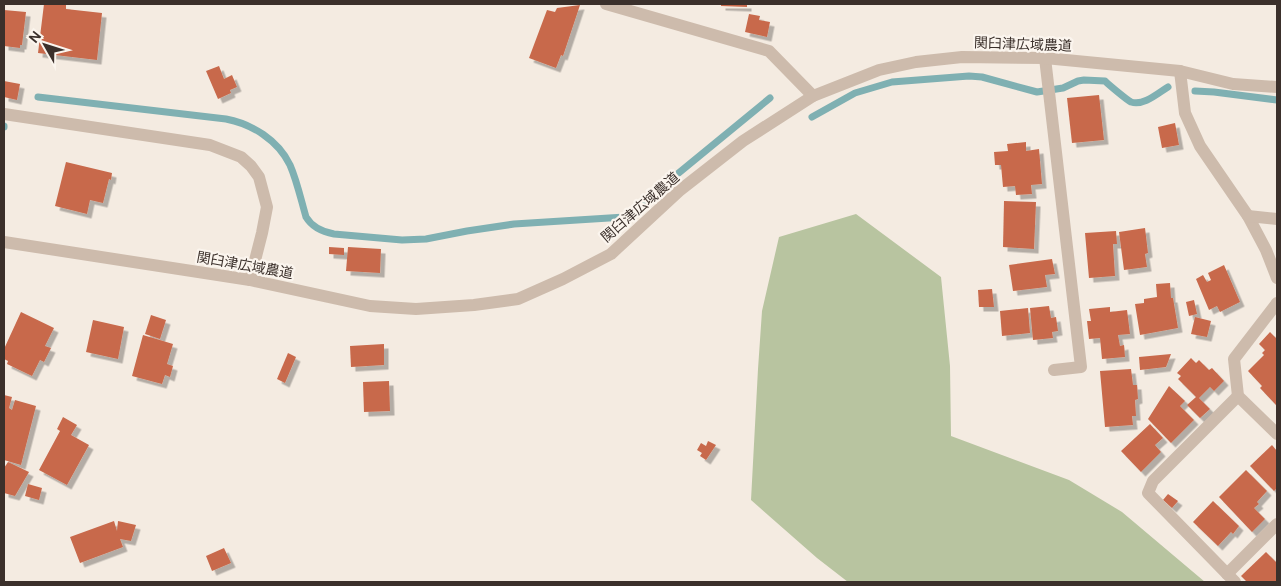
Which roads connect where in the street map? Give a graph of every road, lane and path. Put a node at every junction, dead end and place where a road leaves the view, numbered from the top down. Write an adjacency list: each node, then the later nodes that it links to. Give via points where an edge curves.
1 (606, 4): 5 (street, via 768,51)
2 (1045, 58): 3 (street, 関臼津広域農道); 5 (street, 関臼津広域農道, via 962,57 916,62 879,70); 13 (street, via 1081,367)
3 (1180, 71): 4 (street, 関臼津広域農道, via 1233,84); 7 (street, via 1185,113 1200,146)
4 (1277, 87)
5 (813, 96): 11 (street, 関臼津広域農道, via 743,142 679,191 611,254 518,299 416,310 370,306)
6 (4, 114): 11 (street, via 210,146 242,157 259,177 267,207)
7 (1248, 216): 8 (street); 10 (street)
8 (1277, 218)
9 (4, 242): 11 (street, 関臼津広域農道)
10 (1277, 278)
11 (250, 280)
12 (1277, 303): 14 (street, via 1234,359)
13 (1054, 370)
14 (1238, 396): 15 (street); 17 (street, via 1153,481 1148,493)
15 (1277, 434)
16 (1277, 524): 17 (street)
17 (1231, 578)

